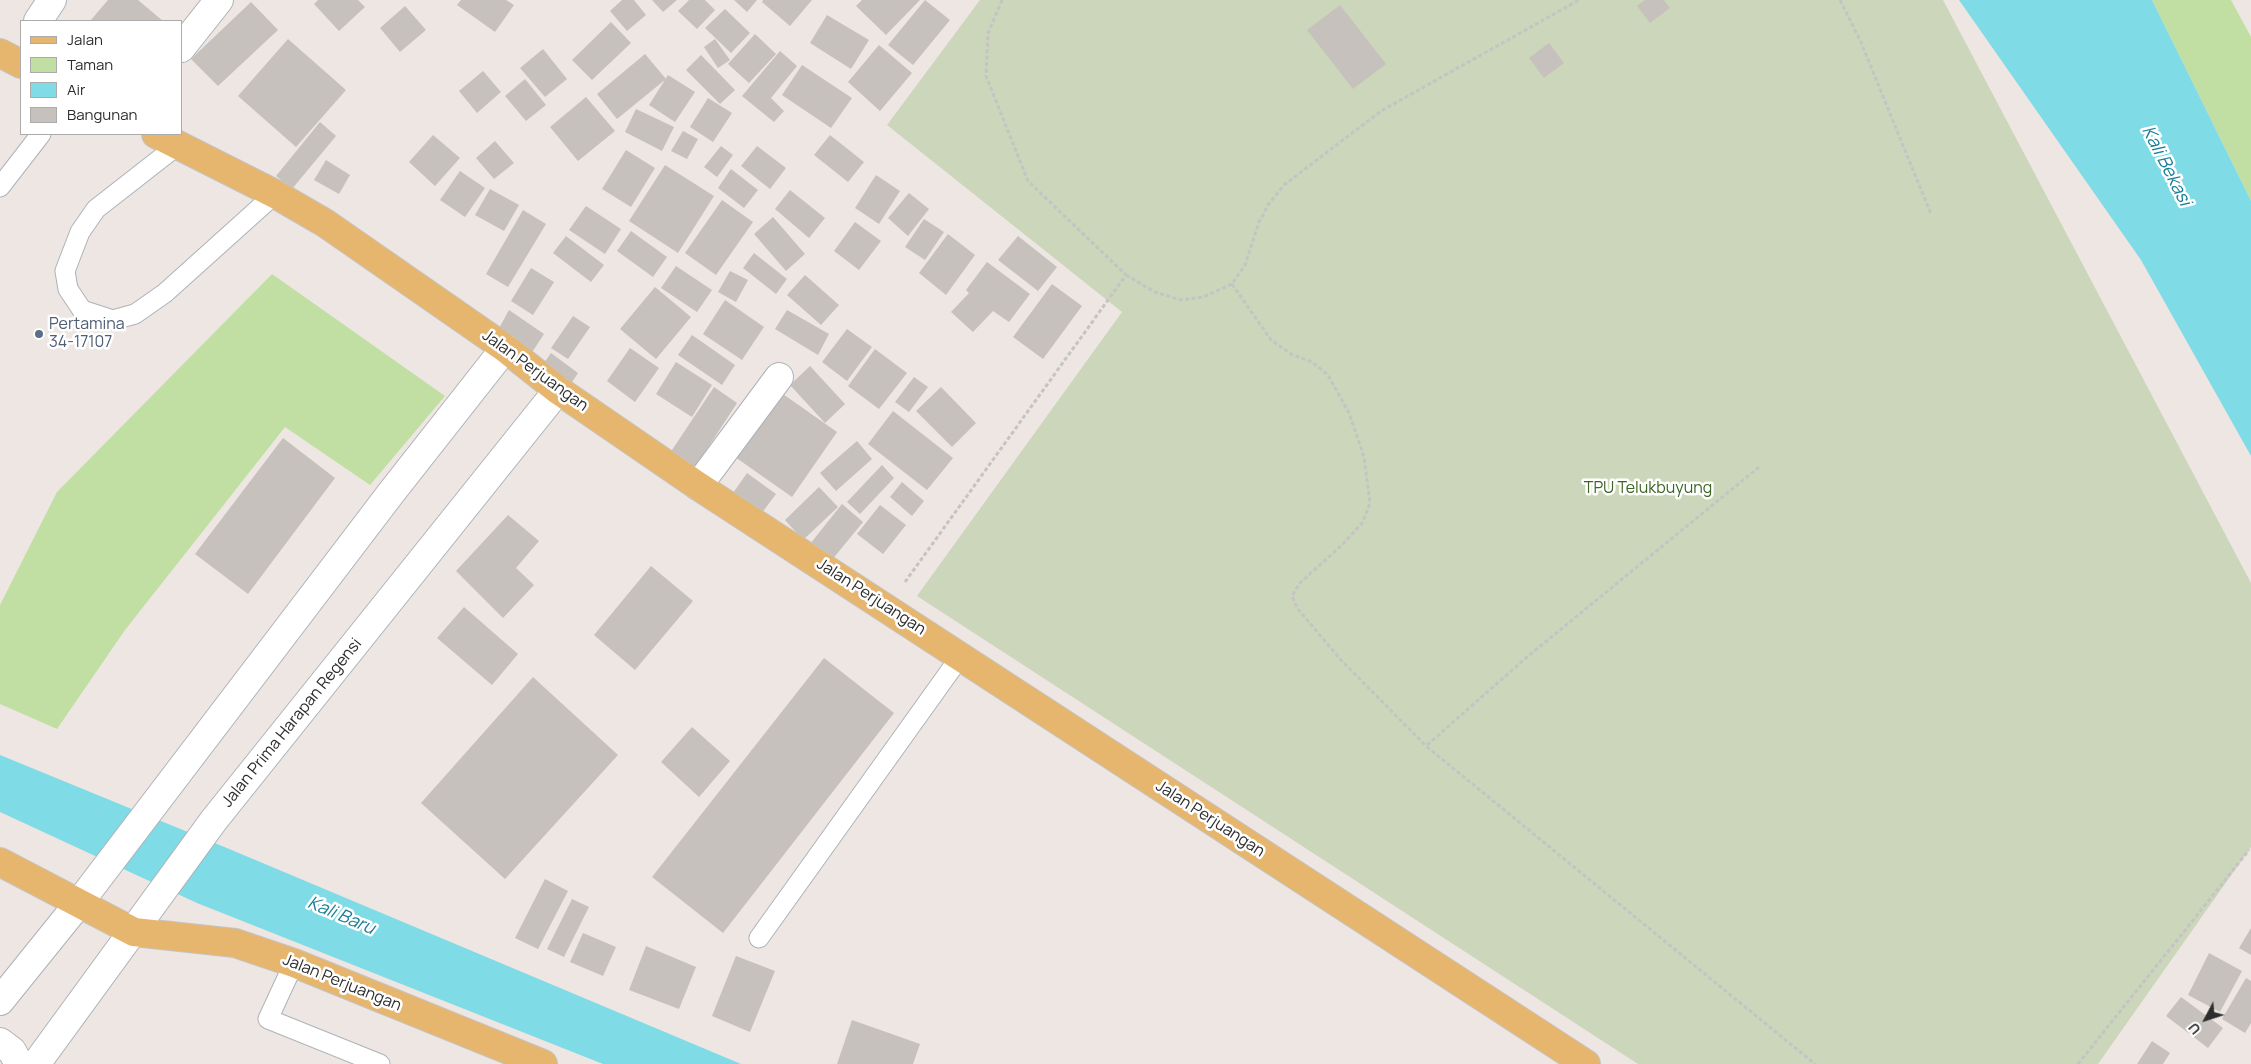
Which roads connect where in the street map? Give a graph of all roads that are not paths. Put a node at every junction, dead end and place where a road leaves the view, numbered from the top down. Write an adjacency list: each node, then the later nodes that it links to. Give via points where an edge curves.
1 (52, 0): 3 (street)
2 (219, 0): 4 (street)
3 (39, 20)
4 (182, 47)
5 (40, 135): 7 (lane)
6 (167, 140): 8 (main road, Jalan Perjuangan); 8 (lane, via 96,209 80,232 65,271 68,289 82,310 113,320 135,314 165,293)
7 (0, 187)
8 (275, 194): 9 (main road, Jalan Perjuangan, via 325,223)
9 (505, 348): 11 (main road, Jalan Perjuangan); 15 (street)
10 (779, 377): 12 (street)
11 (558, 390): 12 (main road, Jalan Perjuangan); 16 (street, Jalan Prima Harapan Regensi, via 214,820)
12 (698, 486): 13 (main road, Jalan Perjuangan, via 887,606)
13 (960, 657): 17 (lane); 25 (main road, Jalan Perjuangan)
14 (0, 862): 15 (main road)
15 (79, 903): 16 (main road); 19 (street)
16 (134, 932): 18 (main road, Jalan Perjuangan, via 235,944); 22 (street, Jalan Prima Harapan Regensi)
17 (759, 938)
18 (294, 963): 23 (lane, via 268,1019); 24 (main road, Jalan Perjuangan)
19 (0, 1002)
20 (0, 1042): 21 (street, via 12,1051)
21 (19, 1064)
22 (36, 1064)
23 (380, 1064)
24 (543, 1064)
25 (1586, 1064)

